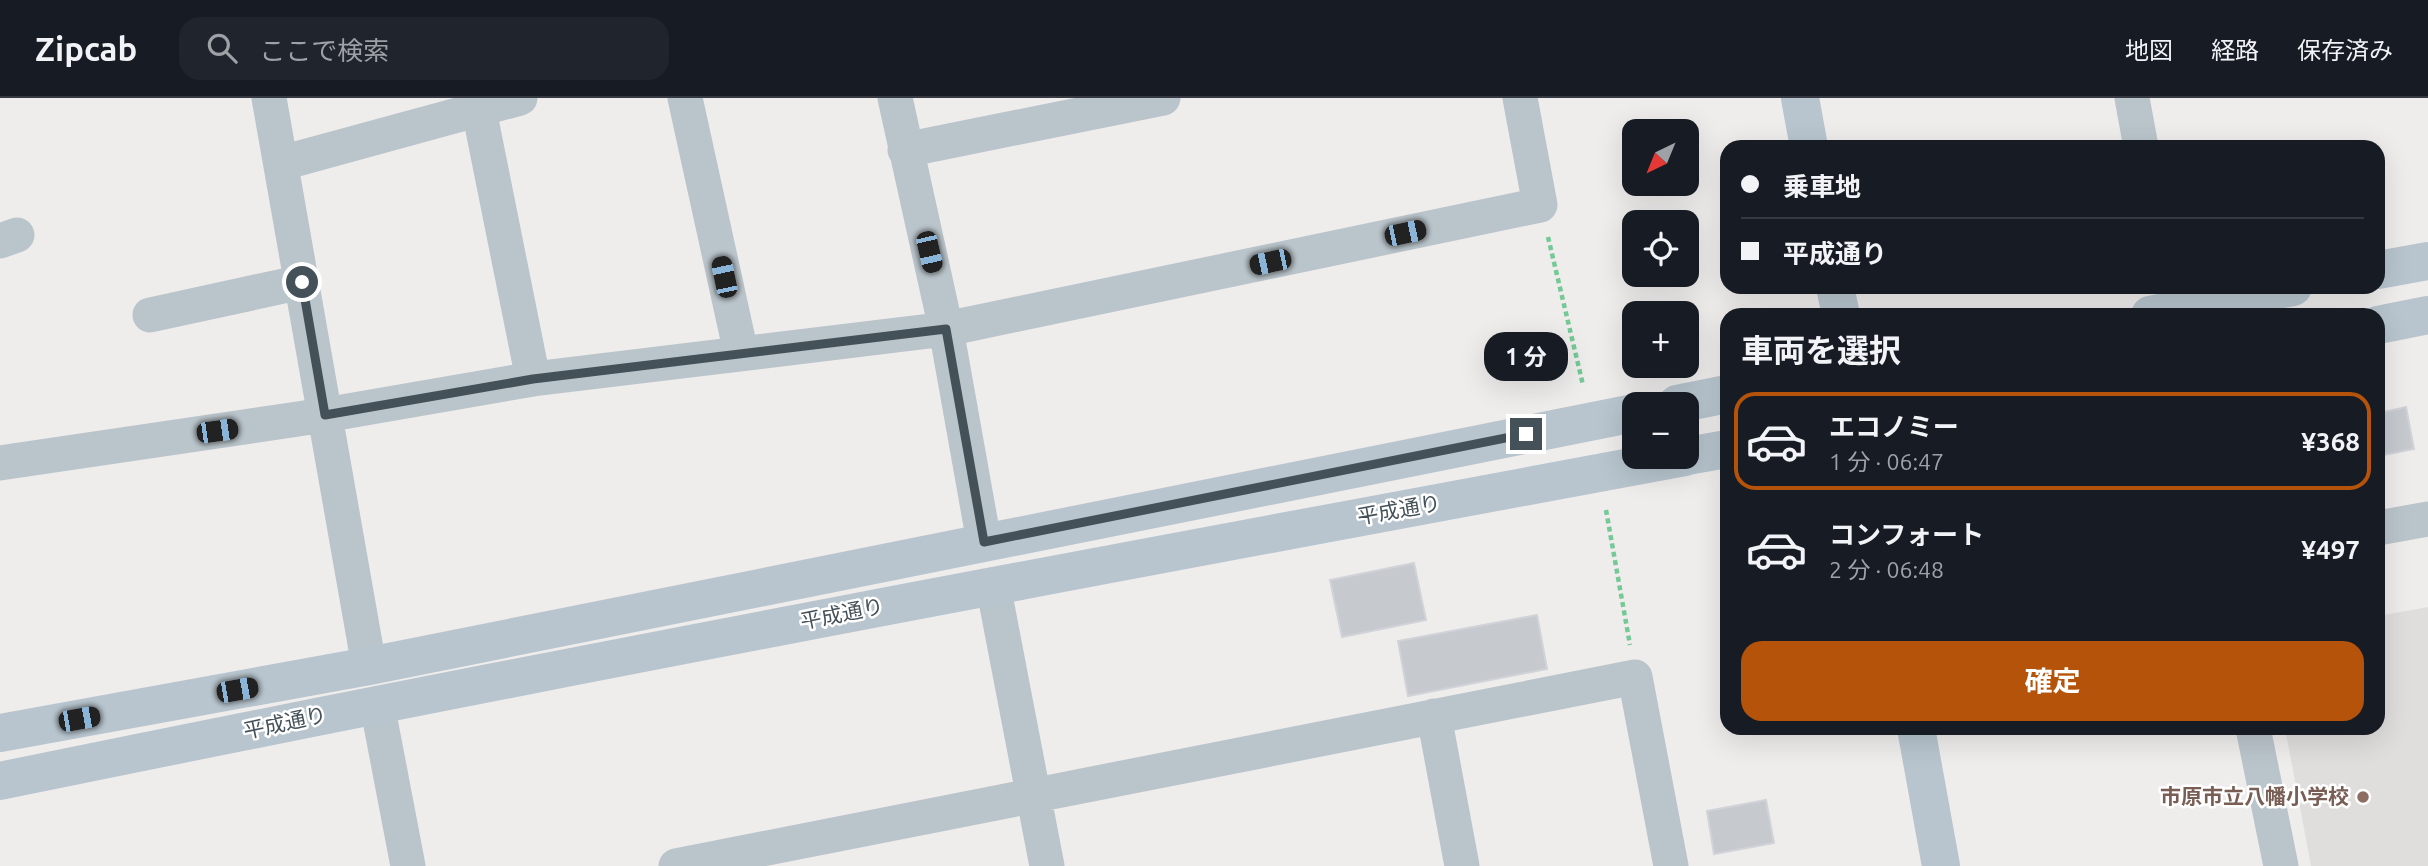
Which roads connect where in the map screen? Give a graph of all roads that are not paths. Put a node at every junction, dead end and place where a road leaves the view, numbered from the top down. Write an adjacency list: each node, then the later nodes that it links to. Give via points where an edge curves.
1 (269, 98): 13 (street)
2 (520, 98): 9 (street)
3 (685, 98): 23 (street)
4 (895, 98): 12 (street)
5 (1163, 98): 12 (street)
6 (1520, 98): 22 (street, via 1541,205)
7 (1800, 98): 10 (street)
8 (2132, 98): 11 (street)
9 (479, 110): 13 (street); 24 (street)
10 (1809, 140)
11 (2140, 140)
12 (905, 150): 22 (street)
13 (282, 163): 16 (street)
14 (2428, 261): 15 (street)
15 (2385, 269)
16 (302, 282): 19 (street); 27 (street)
17 (2239, 294): 18 (street)
18 (2163, 304)
19 (150, 315)
20 (2428, 315): 21 (street)
21 (2385, 324)
22 (946, 329): 23 (street); 35 (street)
23 (741, 353): 24 (street)
24 (533, 379): 27 (street)
25 (1720, 395): 26 (street)
26 (1699, 399)
27 (325, 415): 31 (street); 37 (street)
28 (1622, 415): 35 (street, 平成通り)
29 (1720, 450): 30 (street, 平成通り)
30 (1699, 454)
31 (0, 463)
32 (1622, 469): 36 (street, 平成通り)
33 (2428, 519): 34 (street)
34 (2385, 527)
35 (984, 542): 37 (street, 平成通り)
36 (993, 585): 38 (street, 平成通り); 44 (street)
37 (369, 666): 40 (street, 平成通り)
38 (377, 704): 43 (street, 平成通り); 46 (street)
39 (1434, 716): 44 (street); 49 (street); 50 (street, via 1635,677)
40 (0, 733)
41 (1917, 735): 51 (street)
42 (2254, 735): 52 (street)
43 (0, 782)
44 (1034, 794): 45 (street); 48 (street)
45 (735, 861): 47 (street)
46 (408, 866)
47 (676, 866)
48 (1047, 866)
49 (1462, 866)
50 (1671, 866)
51 (1941, 866)
52 (2281, 866)

